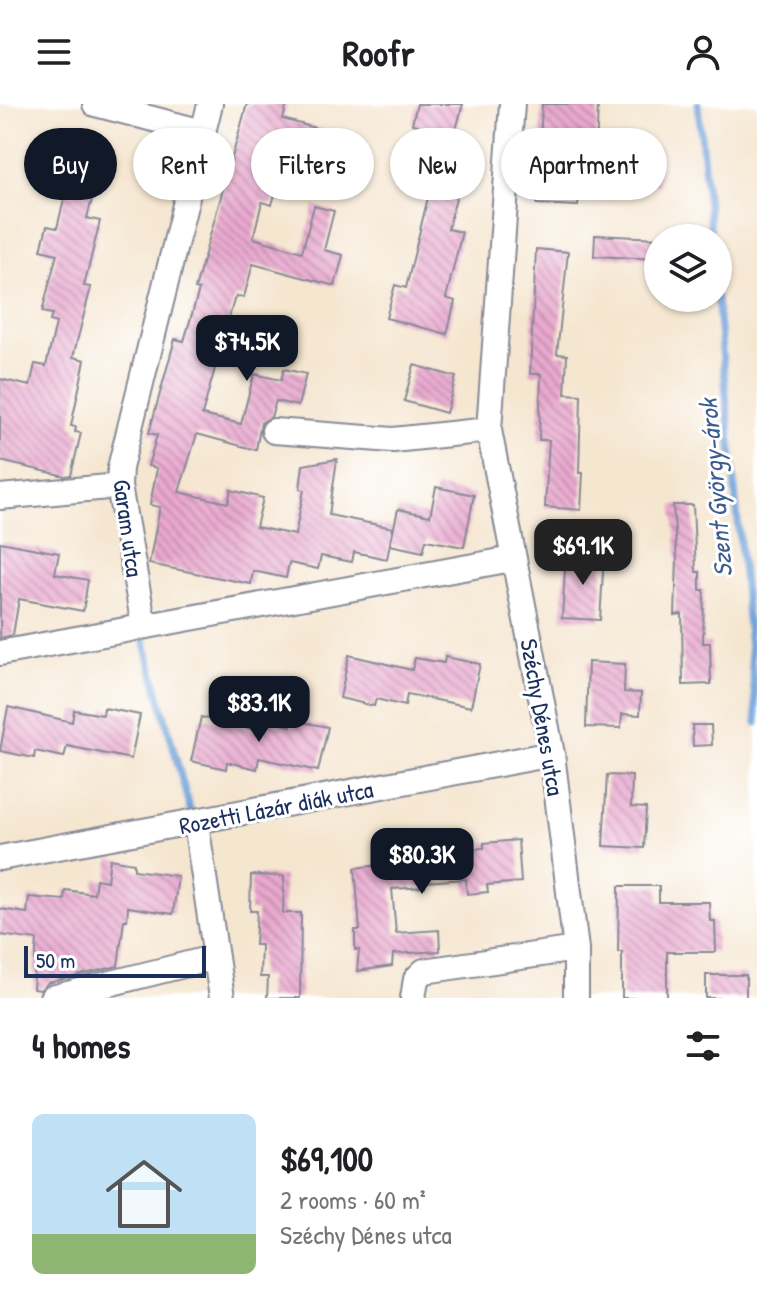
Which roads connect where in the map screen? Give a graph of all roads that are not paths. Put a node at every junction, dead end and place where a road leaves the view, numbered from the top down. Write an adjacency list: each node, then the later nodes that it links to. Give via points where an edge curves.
1 (95, 104): 4 (street)
2 (210, 104): 5 (street, Garam utca)
3 (512, 104): 7 (street, Széchy Dénes utca)
4 (188, 128)
5 (204, 128)
6 (186, 200): 9 (street, Garam utca)
7 (489, 430): 8 (street, via 393,440); 11 (street, Széchy Dénes utca)
8 (274, 431)
9 (119, 486): 10 (street); 12 (street, Garam utca)
10 (0, 497)
11 (512, 559): 12 (street); 14 (street, Széchy Dénes utca)
12 (144, 626): 13 (street)
13 (0, 653)
14 (552, 754): 15 (street, Rozetti Lázár diák utca); 17 (street, Széchy Dénes utca)
15 (196, 823): 16 (street, Rozetti Lázár diák utca); 18 (street)
16 (0, 858)
17 (576, 949): 21 (street, via 424,971 416,979); 22 (street, Széchy Dénes utca)
18 (216, 957): 19 (street); 20 (street)
19 (52, 998)
20 (222, 998)
21 (413, 998)
22 (576, 998)

